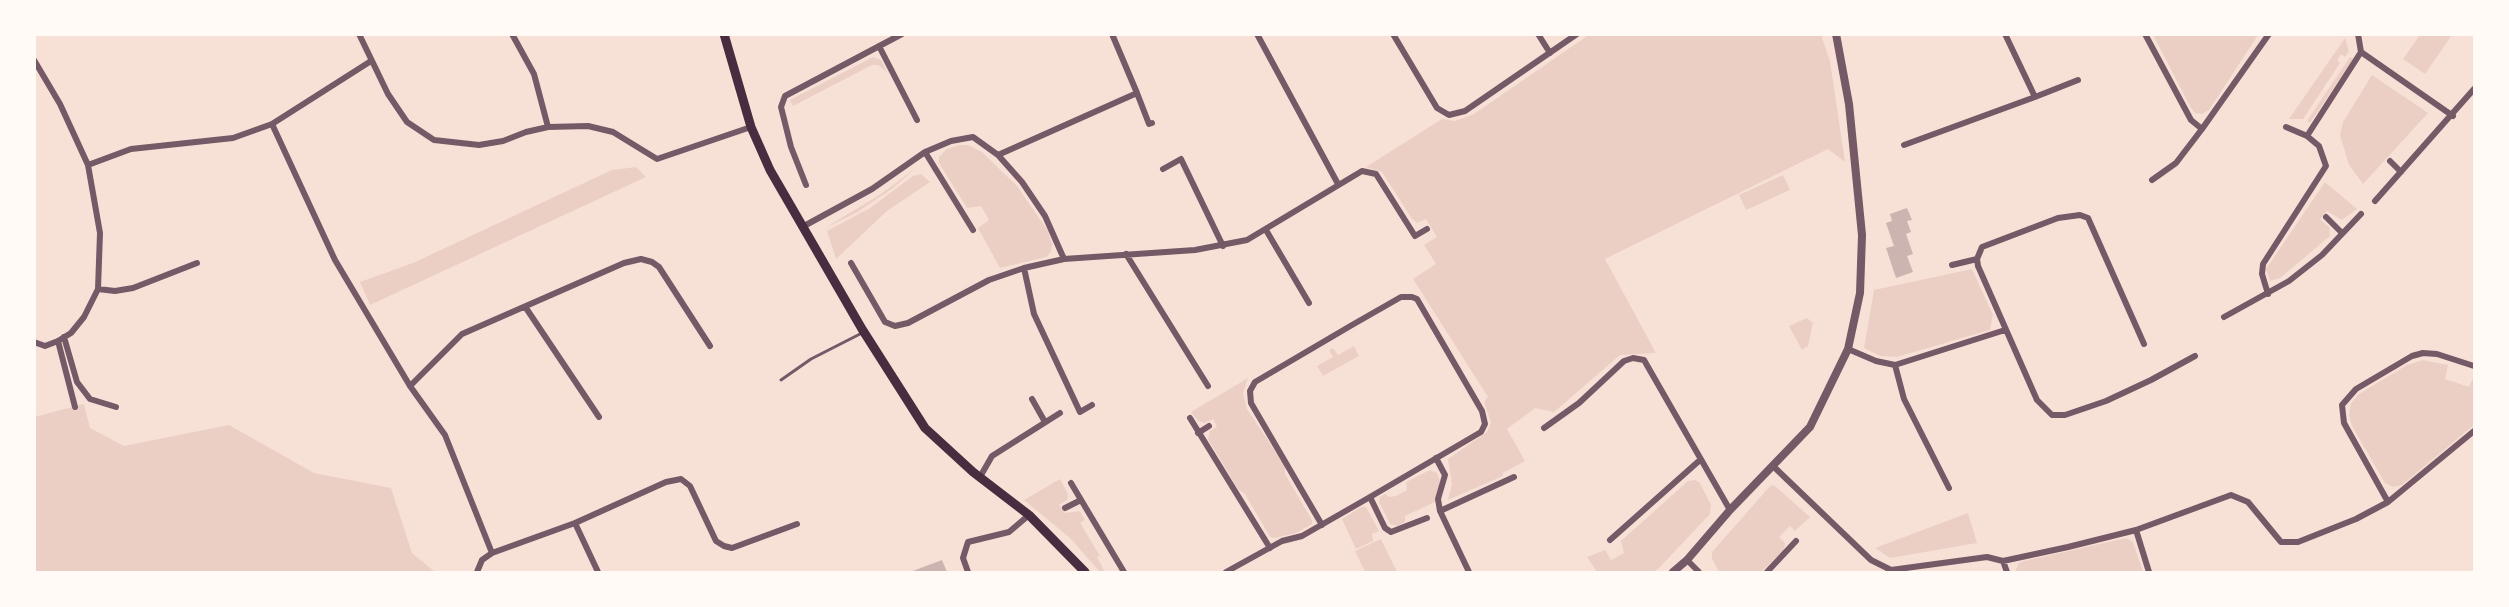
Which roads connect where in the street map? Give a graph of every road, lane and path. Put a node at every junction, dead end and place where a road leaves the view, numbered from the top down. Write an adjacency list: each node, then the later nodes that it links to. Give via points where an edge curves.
1 (359, 34): 19 (street)
2 (512, 34): 28 (street, via 534,74)
3 (724, 34): 30 (main road)
4 (902, 34): 15 (street)
5 (1112, 34): 22 (street)
6 (1257, 34): 41 (street)
7 (1393, 34): 16 (street, via 1437,108 1449,115 1465,111)
8 (1538, 34): 16 (street)
9 (1577, 34): 16 (street)
10 (2005, 34): 23 (street)
11 (2145, 34): 31 (street, via 2191,120)
12 (2269, 34): 31 (street)
13 (2358, 34): 17 (street)
14 (1838, 35): 70 (street, via 1861,226 1860,293)
15 (879, 46): 25 (street); 42 (street, via 785,96 781,107)
16 (1550, 52)
17 (2361, 52): 24 (street); 32 (street)
18 (34, 60): 37 (street)
19 (371, 61): 27 (street); 28 (street, via 407,122 434,140 479,145)
20 (2078, 80): 23 (street)
21 (2475, 89): 24 (street)
22 (1137, 93): 26 (street, via 1149,124); 35 (street)
23 (2035, 97): 33 (street)
24 (2453, 116): 39 (street)
25 (917, 120)
26 (1152, 123)
27 (272, 124): 37 (street, via 233,138 131,149); 75 (street, via 335,260)
28 (548, 127): 30 (street, via 588,126 614,132 657,159)
29 (2286, 127): 32 (street)
30 (751, 128): 46 (main road, via 770,170)
31 (2202, 129): 40 (street, via 2176,163)
32 (2307, 136): 60 (street, via 2319,146 2326,166 2263,264)
33 (1904, 145)
34 (925, 152): 35 (street, via 973,137); 46 (street, via 872,189); 48 (street)
35 (998, 155): 53 (street, via 1045,216)
36 (2390, 161): 39 (street)
37 (88, 165): 59 (street, via 100,233)
38 (1163, 169): 51 (street, via 1181,159)
39 (2401, 172): 43 (street)
40 (2152, 180)
41 (1338, 184): 47 (street, via 1362,171 1376,174 1415,236); 49 (street)
42 (806, 185)
43 (2375, 201)
44 (2361, 214): 50 (street)
45 (2326, 217): 50 (street)
46 (804, 225): 65 (main road)
47 (1427, 229)
48 (973, 230)
49 (1266, 230): 51 (street); 61 (street)
50 (2342, 233): 60 (street, via 2322,255)
51 (1223, 246): 52 (street)
52 (1126, 254): 53 (street); 76 (street)
53 (1064, 259): 58 (street)
54 (1977, 259): 57 (street); 64 (street); 68 (street, via 1987,243 2073,215 2088,218)
55 (197, 263): 59 (street, via 133,288)
56 (851, 263): 58 (street, via 885,322 895,326 908,323 988,280)
57 (1952, 265)
58 (1024, 268): 78 (street, via 1034,314 1075,402 1080,412)
59 (98, 289): 66 (street, via 84,317)
60 (2268, 294): 63 (street)
61 (1309, 303)
62 (526, 308): 69 (street, via 624,263 652,261); 75 (street, via 462,334); 82 (street)
63 (2224, 317)
64 (2005, 330): 71 (street, via 2037,400 2052,415 2066,415 2103,402); 72 (street)
65 (864, 333): 74 (lane, via 811,359); 92 (main road, via 925,428)
66 (61, 339): 67 (street, via 45,346); 79 (street); 80 (street, via 77,382 90,399)
67 (34, 342)
68 (2144, 344)
69 (710, 346)
70 (1848, 349): 72 (street); 91 (street, via 1810,427)
71 (2195, 356)
72 (1895, 365): 95 (street, via 1904,399)
73 (2475, 366): 98 (street, via 2437,354 2412,356 2356,389 2342,405 2344,423)
74 (781, 380)
75 (410, 386): 111 (street, via 445,435)
76 (1208, 386)
77 (1032, 399): 84 (street)
78 (1092, 405)
79 (75, 407)
80 (116, 407)
81 (1060, 413): 84 (street)
82 (599, 417)
83 (1190, 418): 88 (street)
84 (1045, 422): 92 (street, via 992,456)
85 (1209, 426): 88 (street)
86 (1544, 428): 90 (street, via 1579,403 1624,361 1639,358 1649,364)
87 (2475, 431): 98 (street)
88 (1198, 433): 110 (street)
89 (1436, 458): 96 (street); 101 (street, via 1445,475 1438,499); 106 (street, via 1481,432 1485,418 1416,299 1401,297 1256,382 1250,391 1251,402)
90 (1700, 460): 100 (street); 108 (street)
91 (1773, 466): 100 (street); 113 (street, via 1871,560 1891,570 1987,557)
92 (980, 477): 102 (main road)
93 (1514, 477): 101 (street)
94 (1071, 483): 97 (street)
95 (1949, 488)
96 (1370, 497): 103 (street, via 1388,531); 106 (street)
97 (1081, 500): 99 (street); 118 (street)
98 (2388, 502): 107 (street, via 2308,539 2288,544 2274,537 2248,502 2231,495)
99 (1065, 507)
100 (1730, 510): 112 (street)
101 (1440, 511): 120 (street)
102 (1029, 515): 116 (street, via 1009,532 968,542 963,558); 117 (main road)
103 (1427, 518)
104 (575, 523): 105 (street, via 681,479 690,486 716,541 724,546 732,548); 111 (street); 115 (street)
105 (796, 524)
106 (1322, 525): 110 (street)
107 (2136, 530): 113 (street); 125 (street)
108 (1610, 540)
109 (1796, 541): 123 (street)
110 (1270, 548): 119 (street)
111 (492, 553): 114 (street, via 482,560)
112 (1688, 560): 121 (street); 122 (street)
113 (2003, 561): 124 (street)
114 (477, 573)
115 (598, 573)
116 (968, 573)
117 (1085, 573)
118 (1124, 573)
119 (1226, 573)
120 (1469, 573)
121 (1672, 573)
122 (1699, 573)
123 (1767, 573)
124 (2007, 573)
125 (2149, 573)

